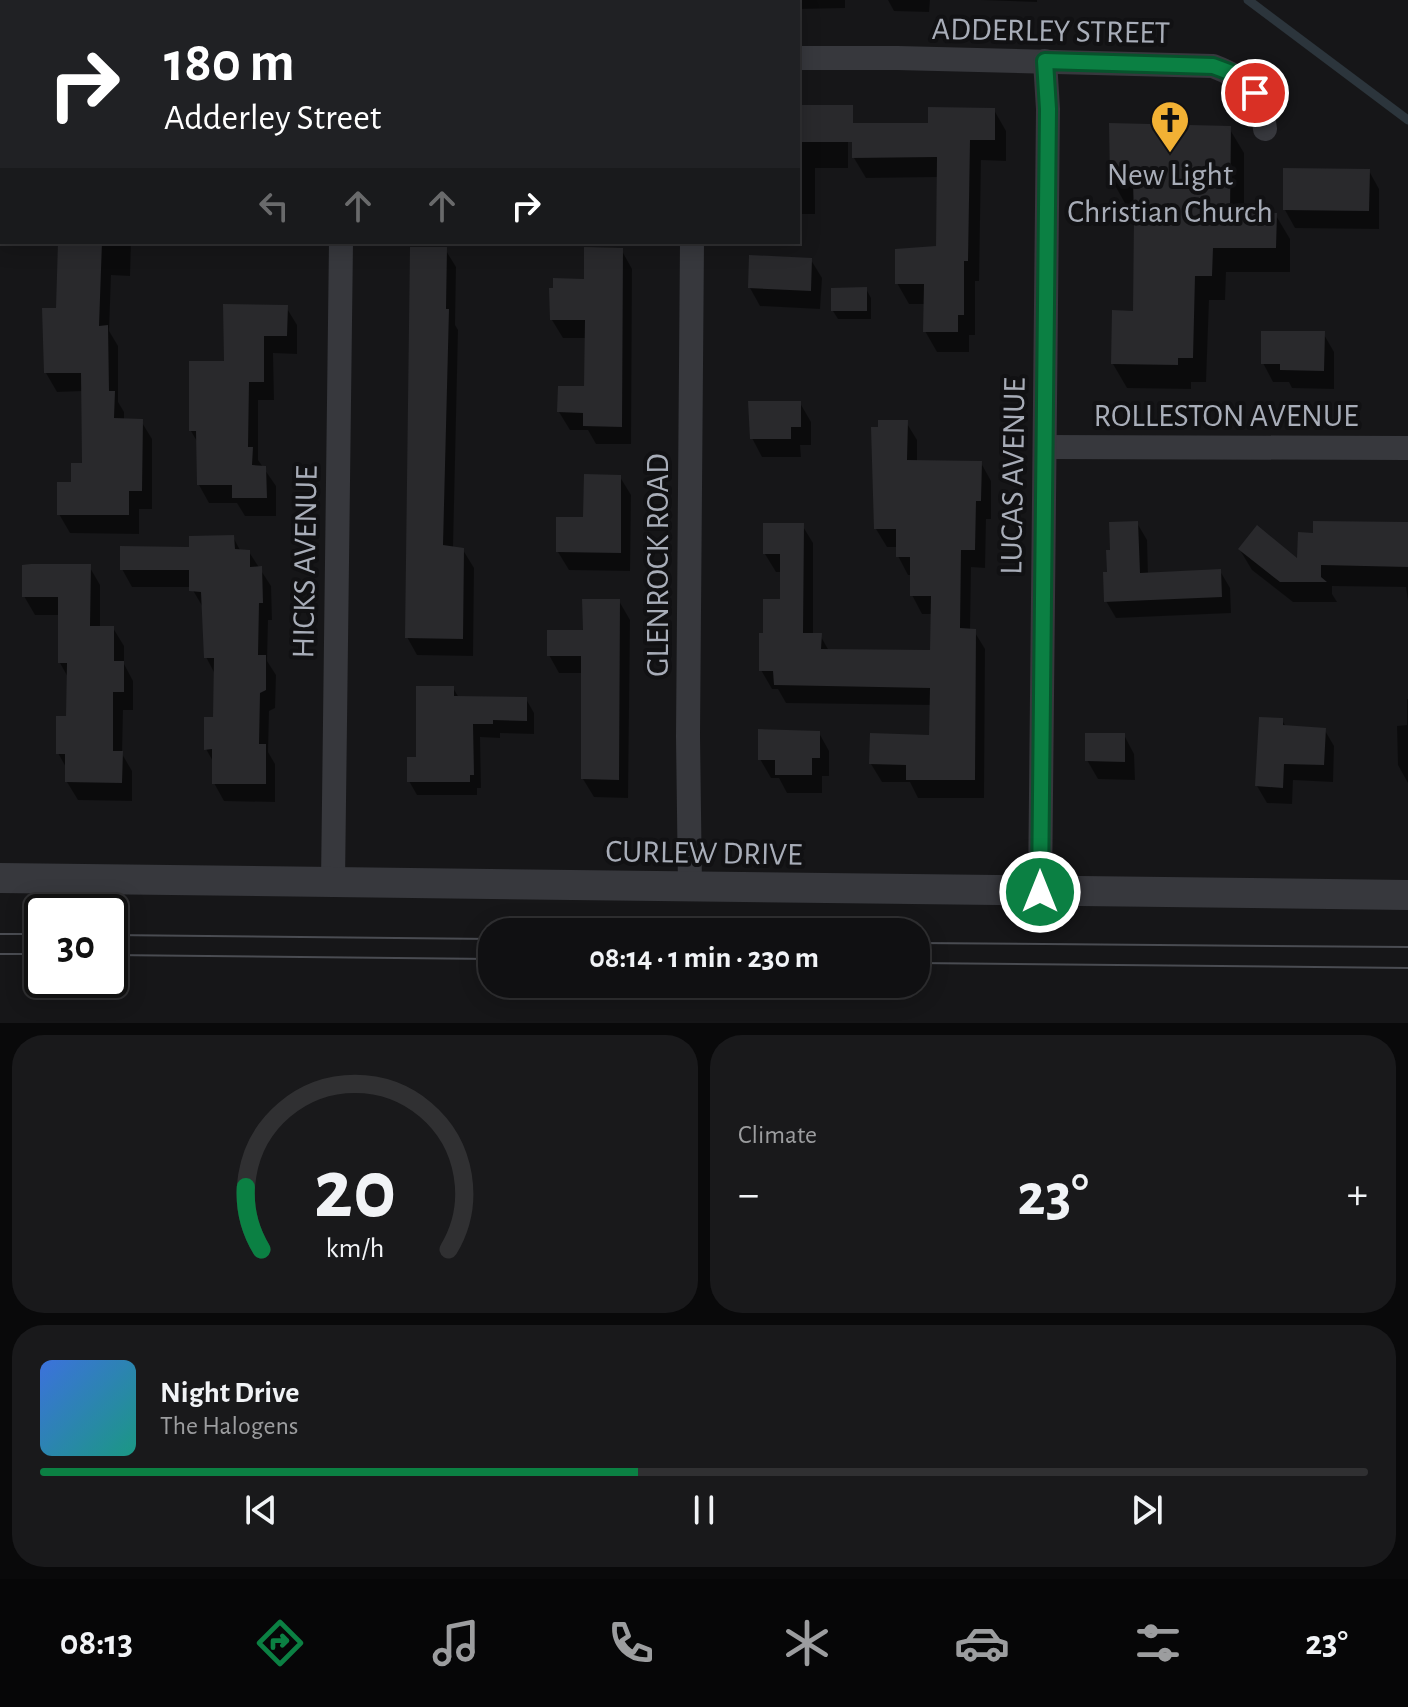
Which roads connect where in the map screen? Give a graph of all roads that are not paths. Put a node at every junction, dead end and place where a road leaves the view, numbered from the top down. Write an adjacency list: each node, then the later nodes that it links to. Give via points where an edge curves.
1 (800, 58): 2 (street, ADDERLEY STREET)
2 (1045, 61): 3 (street, ADDERLEY STREET, via 1213,66 1237,75 1255,93); 6 (street, LUCAS AVENUE)
3 (1265, 129)
4 (341, 244): 9 (street, HICKS AVENUE)
5 (692, 244): 10 (street, GLENROCK ROAD)
6 (1045, 447): 7 (street, ROLLESTON AVENUE); 11 (street, LUCAS AVENUE)
7 (1408, 448)
8 (0, 878): 9 (street, CURLEW DRIVE)
9 (333, 882): 10 (street, CURLEW DRIVE)
10 (690, 888): 11 (street, CURLEW DRIVE)
11 (1040, 892): 12 (street, CURLEW DRIVE)
12 (1408, 895)

